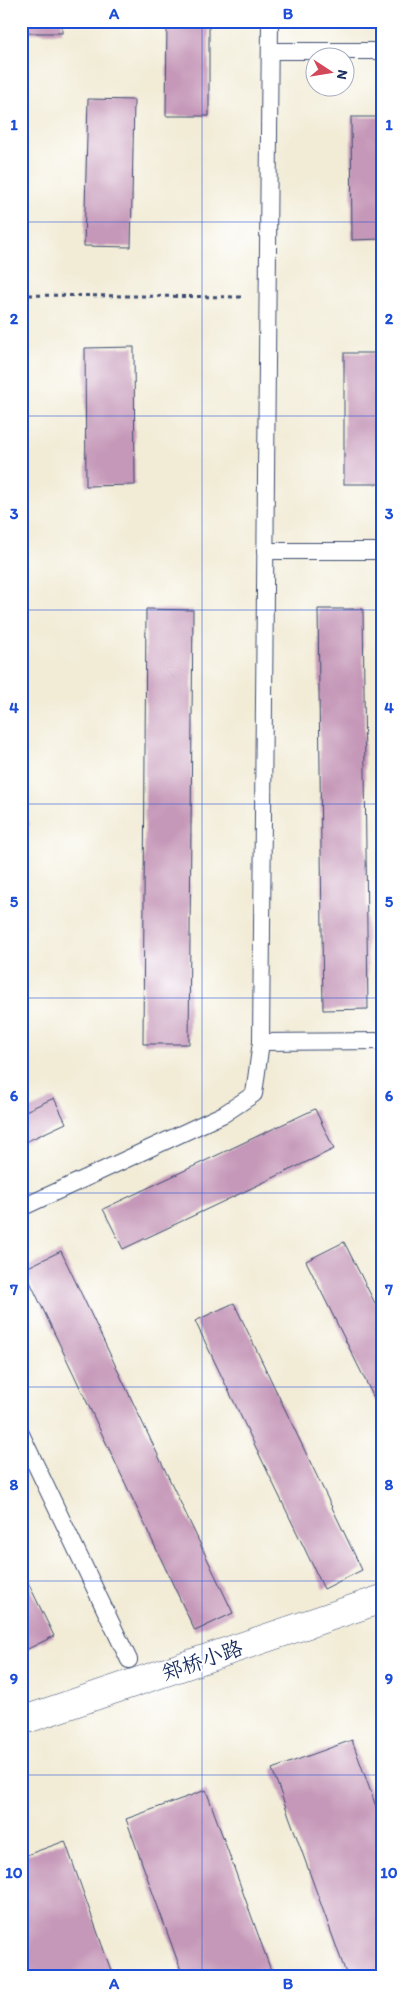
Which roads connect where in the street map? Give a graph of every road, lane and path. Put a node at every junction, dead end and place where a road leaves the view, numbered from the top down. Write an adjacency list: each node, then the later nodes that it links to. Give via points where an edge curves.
1 (270, 21): 3 (lane)
2 (382, 51): 3 (lane)
3 (270, 52): 5 (lane)
4 (21, 295): 5 (path)
5 (268, 298): 6 (lane)
6 (266, 551): 7 (lane); 9 (lane)
7 (382, 551)
8 (382, 1041): 9 (lane)
9 (261, 1042): 10 (lane, via 254,1094 224,1114)
10 (21, 1208)
11 (21, 1434): 13 (lane)
12 (382, 1599): 14 (street, 郑桥小路)
13 (129, 1660)
14 (21, 1721)

